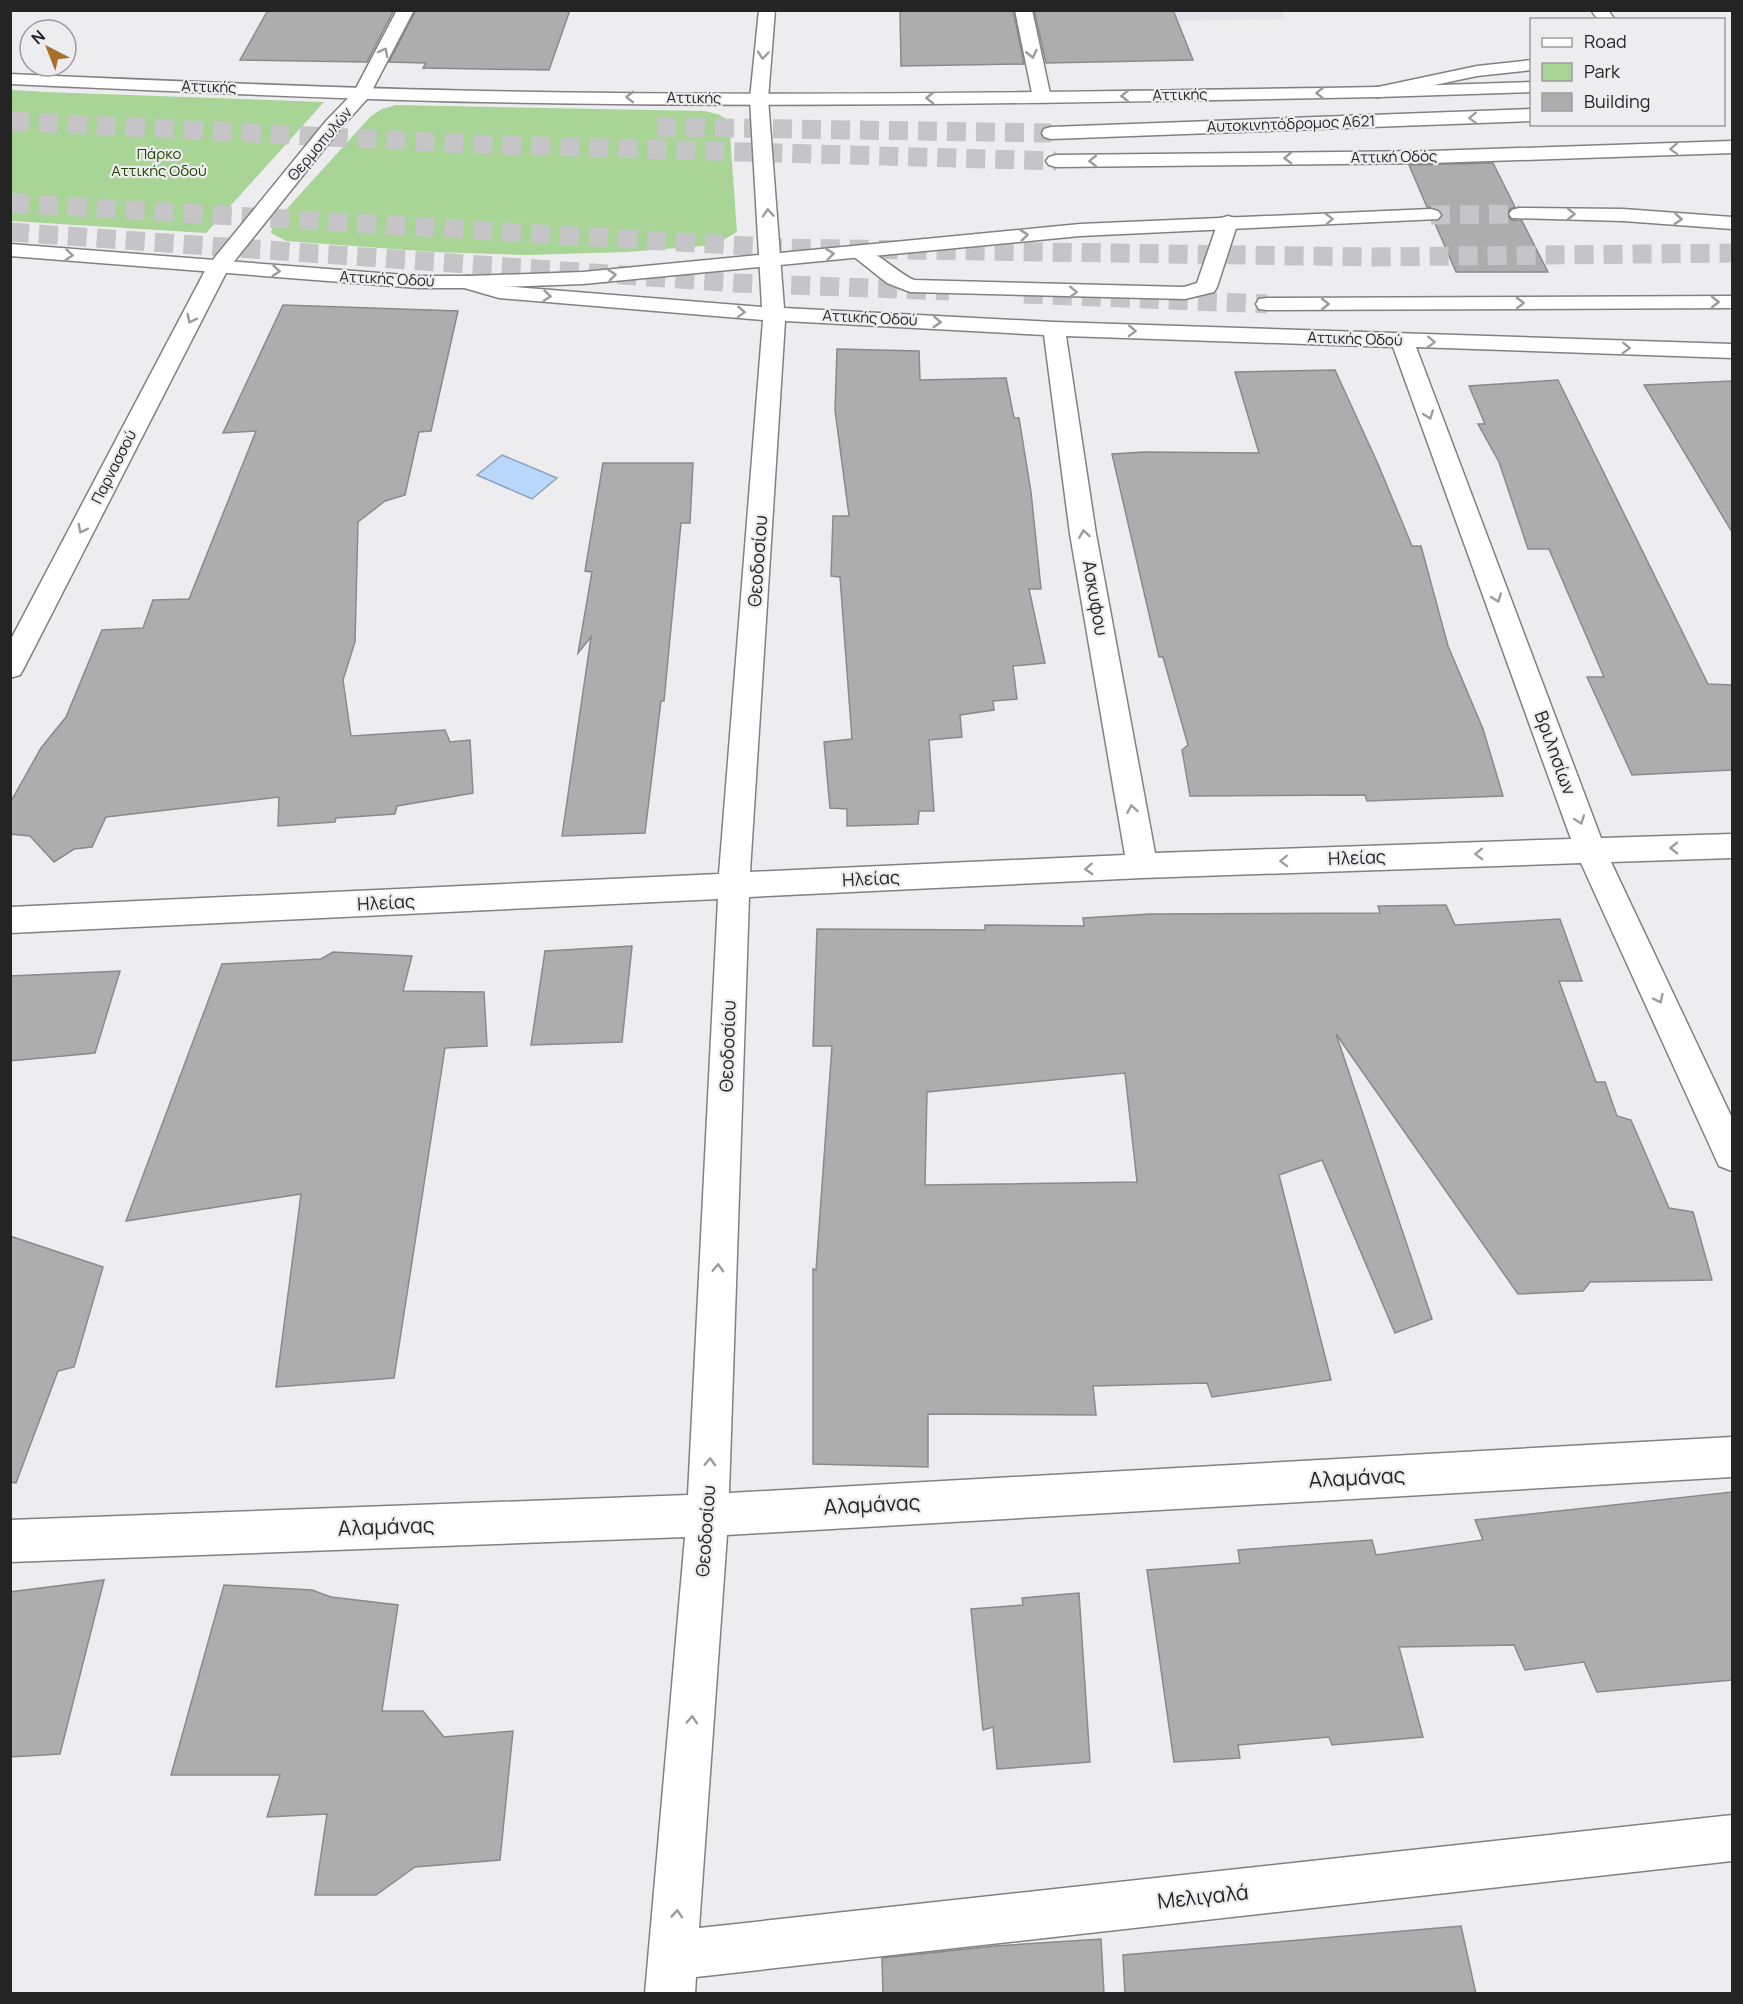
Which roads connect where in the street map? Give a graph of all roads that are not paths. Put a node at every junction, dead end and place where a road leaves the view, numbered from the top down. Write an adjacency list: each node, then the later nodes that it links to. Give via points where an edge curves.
1 (406, 10): 8 (main road, Θερμοπυλών, one-way to 1)
2 (767, 10): 10 (main road, Θεοδοσίου, one-way to 10)
3 (1023, 10): 9 (main road, one-way to 9)
4 (1530, 65): 7 (main road, via 1477,71)
5 (10, 79): 8 (main road, Αττικής)
6 (1530, 87): 7 (main road)
7 (1378, 92): 9 (main road, Αττικής, one-way to 9)
8 (362, 94): 10 (main road, Αττικής, one-way to 8); 22 (main road, Θερμοπυλών)
9 (1042, 98): 10 (main road, Αττικής, one-way to 10)
10 (759, 99): 21 (main road, Θεοδοσίου, one-way to 10)
11 (1530, 116): 12 (main road, Αυτοκινητόδρομος Α621, one-way to 12)
12 (1051, 133)
13 (1732, 147): 14 (main road, Αττική Οδός, one-way to 14)
14 (1056, 161)
15 (1519, 213): 18 (main road, one-way to 18)
16 (1431, 215): 17 (main road, one-way to 16)
17 (1228, 222): 20 (main road, one-way to 17, via 1080,230); 20 (main road, one-way to 17, via 910,286 1185,293 1206,287)
18 (1732, 223)
19 (10, 250): 22 (main road, Αττικής Οδού, one-way to 22)
20 (858, 252): 21 (main road, one-way to 20)
21 (772, 260): 23 (main road, one-way to 21, via 583,278); 26 (main road, Θεοδοσίου)
22 (218, 267): 23 (main road, Αττικής Οδού, one-way to 23, via 418,282); 30 (main road, Παρνασσού, one-way to 30)
23 (470, 282): 26 (main road, Αττικής Οδού, one-way to 26, via 499,292)
24 (1732, 302): 25 (main road, one-way to 24)
25 (1267, 304)
26 (774, 313): 27 (main road, Αττικής Οδού, one-way to 27); 34 (main road, Θεοδοσίου)
27 (1054, 328): 28 (main road, Αττικής Οδού, one-way to 28); 33 (main road, Ασκυφου, one-way to 27, via 1083,534)
28 (1402, 341): 29 (main road, Αττικής Οδού, one-way to 29); 32 (main road, Βριλησίων, one-way to 32)
29 (1732, 351)
30 (10, 668)
31 (1732, 846): 32 (main road, Ηλείας, one-way to 32)
32 (1590, 850): 33 (main road, Ηλείας, one-way to 33); 36 (main road, Βριλησίων, one-way to 36)
33 (1142, 866): 34 (main road, Ηλείας, one-way to 34)
34 (734, 886): 35 (main road, Ηλείας); 38 (main road, Θεοδοσίου, one-way to 34)
35 (10, 920)
36 (1732, 1155)
37 (1732, 1457): 38 (main road, Αλαμάνας)
38 (708, 1515): 39 (main road, Αλαμάνας); 41 (main road, Θεοδοσίου, one-way to 38)
39 (10, 1540)
40 (1732, 1838): 41 (main road, Μελιγαλά)
41 (672, 1974)

